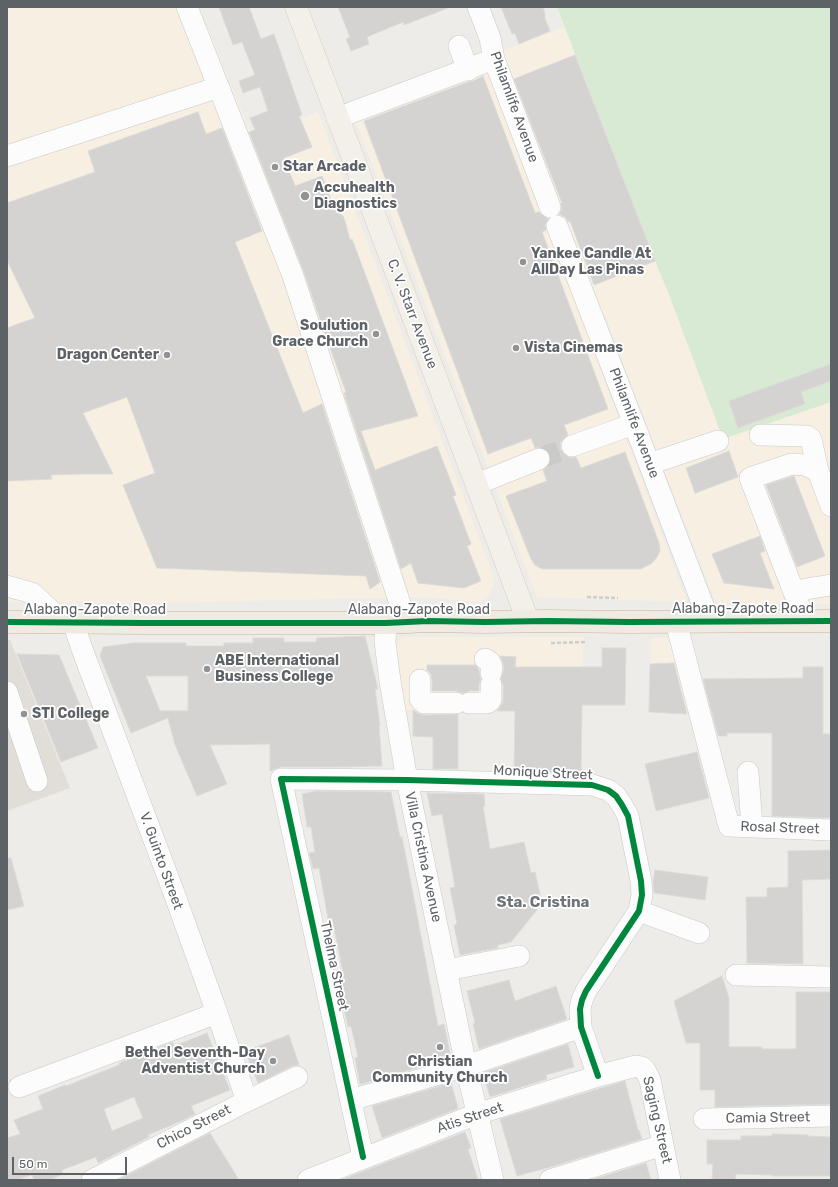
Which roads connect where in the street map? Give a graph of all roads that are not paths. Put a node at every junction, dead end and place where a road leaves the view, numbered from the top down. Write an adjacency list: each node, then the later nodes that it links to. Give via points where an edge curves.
1 (187, 7): 7 (street)
2 (296, 7): 8 (main road, C. V. Starr Avenue)
3 (478, 7): 5 (street, Philamlife Avenue, via 490,38)
4 (459, 46): 6 (street)
5 (494, 59): 6 (street); 10 (street, Philamlife Avenue, via 511,87 554,216)
6 (468, 70): 8 (street)
7 (219, 87): 9 (street); 28 (street, via 293,276)
8 (337, 118): 17 (main road, C. V. Starr Avenue)
9 (7, 156)
10 (634, 424): 13 (street); 16 (street, Philamlife Avenue)
11 (760, 435): 15 (street, via 807,436)
12 (718, 441): 16 (street)
13 (572, 446)
14 (539, 459): 17 (street)
15 (821, 459): 18 (street); 21 (street, via 805,464 792,464 750,478)
16 (649, 464): 23 (street, Philamlife Avenue)
17 (477, 484): 22 (main road, C. V. Starr Avenue)
18 (831, 506)
19 (831, 585): 21 (street)
20 (7, 586): 27 (street, via 32,593)
21 (794, 593): 24 (street)
22 (528, 621): 28 (highway, Alabang-Zapote Road); 29 (highway, Alabang-Zapote Road)
23 (709, 621): 24 (highway, Alabang-Zapote Road); 29 (highway, Alabang-Zapote Road)
24 (805, 621): 25 (highway, Alabang-Zapote Road)
25 (831, 621)
26 (7, 622): 27 (highway, Alabang-Zapote Road)
27 (68, 622): 28 (highway, Alabang-Zapote Road); 45 (street, V. Guinto Street, via 82,649)
28 (396, 622): 35 (street, Villa Cristina Avenue, via 385,642)
29 (676, 622): 37 (street, Rosal Street, via 729,826)
30 (489, 672): 31 (street, via 491,699 487,703 424,703 420,699)
31 (420, 680)
32 (7, 692): 36 (street)
33 (748, 772): 37 (street)
34 (281, 779): 35 (street, Monique Street); 52 (street, Thelma Street)
35 (407, 780): 39 (street, Monique Street, via 592,785 608,790 616,796 628,816 641,881); 42 (street, Villa Cristina Avenue)
36 (37, 782)
37 (752, 827): 38 (street, Rosal Street)
38 (831, 830)
39 (639, 911): 40 (street); 46 (street, Monique Street, via 586,991 580,1009)
40 (699, 933)
41 (519, 956): 42 (street)
42 (447, 970): 47 (street, Villa Cristina Avenue)
43 (736, 975): 44 (street)
44 (831, 977)
45 (217, 1013): 51 (street); 53 (street, V. Guinto Street)
46 (581, 1026): 47 (street); 49 (street, Monique Street)
47 (466, 1066): 52 (street); 54 (street, Villa Cristina Avenue)
48 (636, 1066): 49 (street, Atis Street); 57 (street, Saging Street, via 642,1067 648,1074)
49 (598, 1076): 54 (street, Atis Street)
50 (297, 1077): 53 (street, Chico Street)
51 (19, 1087)
52 (351, 1100): 58 (street, Thelma Street)
53 (246, 1101): 59 (street, Chico Street)
54 (477, 1114): 58 (street, Atis Street); 61 (street, Villa Cristina Avenue)
55 (831, 1116): 56 (street, Camia Street)
56 (704, 1119)
57 (663, 1144): 62 (street); 63 (street, Saging Street)
58 (363, 1157): 60 (street, Atis Street)
59 (92, 1180)
60 (308, 1180)
61 (492, 1180)
62 (550, 1180)
63 (670, 1180)

